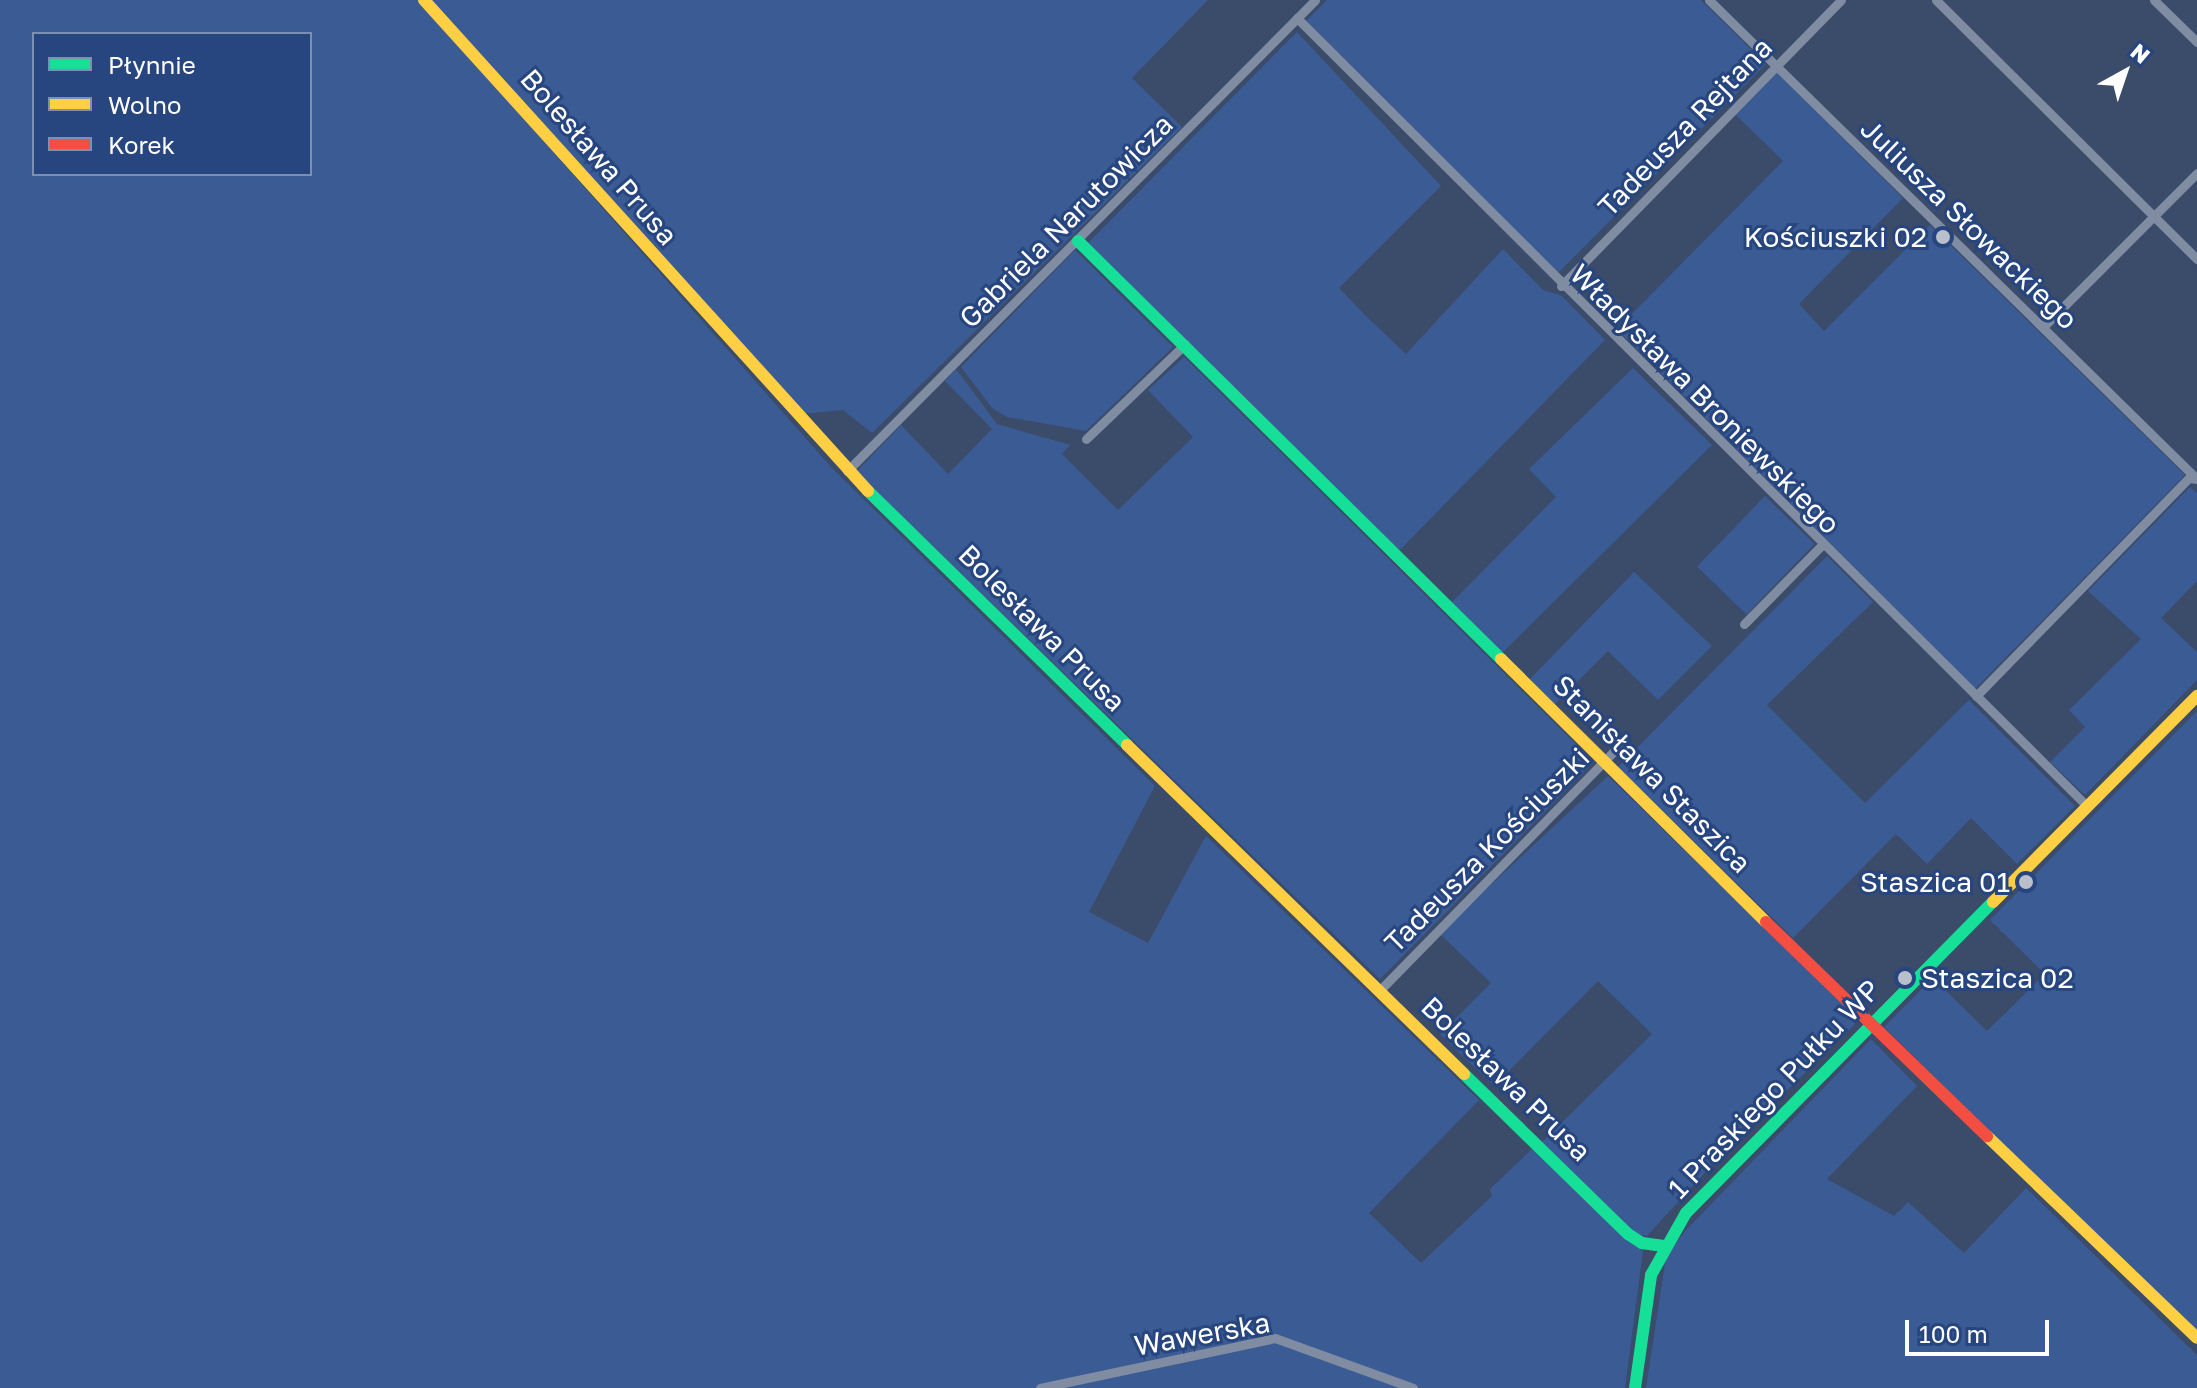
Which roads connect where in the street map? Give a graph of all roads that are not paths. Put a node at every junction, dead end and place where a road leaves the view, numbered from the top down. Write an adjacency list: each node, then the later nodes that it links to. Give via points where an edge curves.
1 (424, 0): 18 (street, Bolesława Prusa)
2 (1315, 0): 7 (street, Gabriela Narutowicza)
3 (1709, 0): 9 (street, Juliusza Słowackiego)
4 (1841, 0): 9 (street, Tadeusza Rejtana)
5 (1936, 0): 11 (street)
6 (2154, 0): 8 (street)
7 (1297, 18): 12 (street, Gabriela Narutowicza); 14 (street, Władysława Broniewskiego)
8 (2197, 42)
9 (1776, 65): 14 (street, Tadeusza Rejtana); 15 (street, Juliusza Słowackiego)
10 (2197, 173): 11 (street)
11 (2154, 216): 13 (street); 15 (street)
12 (1078, 241): 16 (street, Stanisława Staszica); 18 (street, Gabriela Narutowicza)
13 (2197, 259)
14 (1561, 286): 20 (street, Władysława Broniewskiego)
15 (2043, 327): 19 (street, Juliusza Słowackiego)
16 (1185, 344): 17 (street); 25 (street, Stanisława Staszica)
17 (1086, 439)
18 (847, 471): 27 (street, Bolesława Prusa)
19 (2197, 479): 22 (street, via 2189,478)
20 (1821, 546): 21 (street); 22 (street, Władysława Broniewskiego)
21 (1744, 624)
22 (1976, 696): 26 (street, Władysława Broniewskiego)
23 (2197, 696): 26 (street, 1 Praskiego Pułku WP)
24 (1624, 741): 25 (street, Tadeusza Kościuszki)
25 (1606, 762): 27 (street, Tadeusza Kościuszki); 28 (street, Stanisława Staszica)
26 (2088, 807): 28 (street, 1 Praskiego Pułku WP)
27 (1381, 989): 29 (street, Bolesława Prusa, via 1628,1234 1642,1243)
28 (1871, 1025): 29 (street, 1 Praskiego Pułku WP, via 1702,1196); 30 (street, Stanisława Staszica)
29 (1664, 1246): 33 (street, 1 Praskiego Pułku WP, via 1643,1310)
30 (2197, 1338)
31 (1040, 1388): 32 (street, Wawerska, via 1275,1338)
32 (1413, 1388)
33 (1635, 1388)

